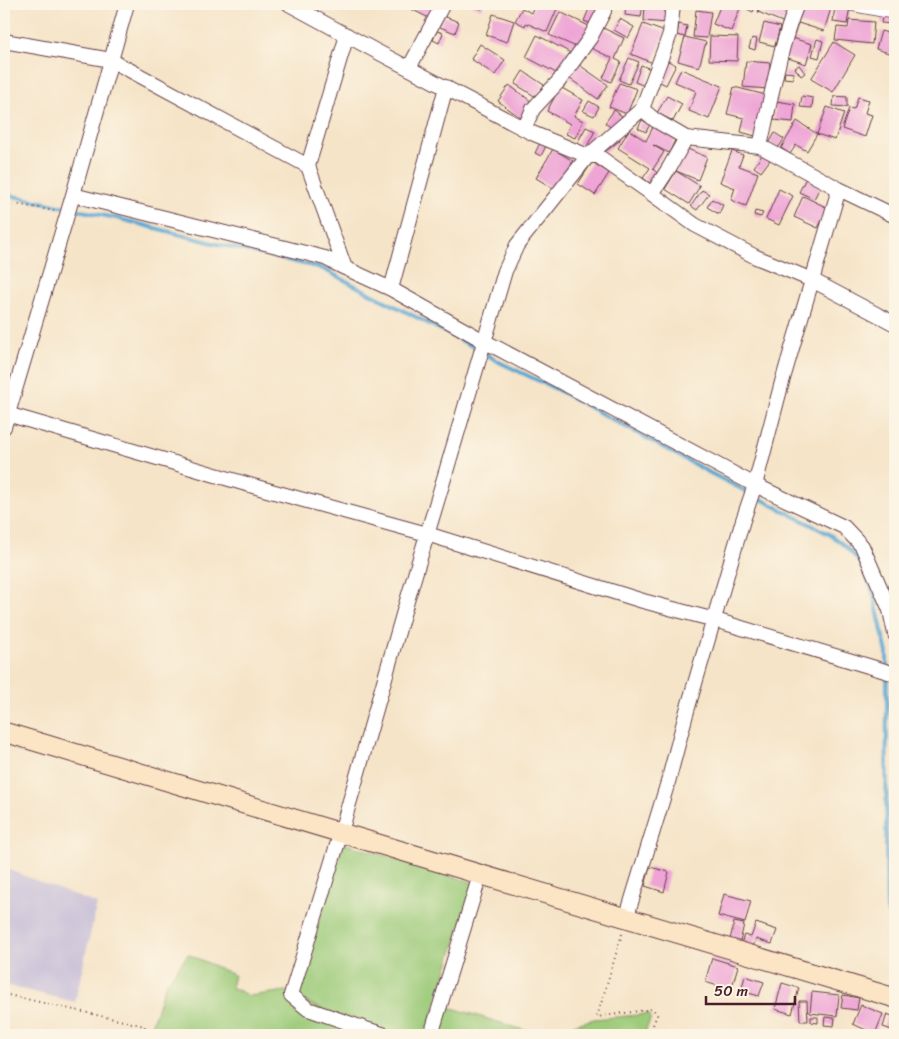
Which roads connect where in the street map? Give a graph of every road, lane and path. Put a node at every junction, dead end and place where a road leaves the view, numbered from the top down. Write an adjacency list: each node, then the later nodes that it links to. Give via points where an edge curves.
1 (127, 4): 11 (street)
2 (289, 4): 9 (street)
3 (443, 4): 12 (street)
4 (604, 4): 15 (street, via 590,38 533,108)
5 (673, 4): 14 (street, via 670,34)
6 (797, 4): 17 (street, via 789,23)
7 (853, 4): 8 (street)
8 (895, 12)
9 (347, 35): 12 (street); 19 (street)
10 (4, 41): 11 (street)
11 (111, 60): 19 (street); 22 (street)
12 (410, 68): 13 (street)
13 (446, 87): 15 (street); 28 (street)
14 (642, 109): 16 (street); 18 (street)
15 (524, 129): 18 (street)
16 (686, 138): 17 (street); 21 (street)
17 (760, 146): 20 (street)
18 (588, 156): 21 (street, via 598,156); 30 (street, via 517,245 505,270)
19 (308, 166): 26 (street)
20 (839, 189): 25 (street); 27 (street)
21 (652, 194): 27 (street, via 695,225 756,257)
22 (73, 195): 24 (street); 26 (street, via 325,258)
23 (4, 202): 24 (path)
24 (67, 213): 31 (street)
25 (895, 216)
26 (345, 268): 28 (street)
27 (812, 280): 29 (street); 32 (street)
28 (391, 289): 30 (street)
29 (895, 324)
30 (484, 341): 32 (street); 33 (street)
31 (6, 421): 33 (street)
32 (755, 485): 34 (street); 35 (street, via 844,527 862,546 890,610)
33 (427, 534): 34 (street); 38 (street)
34 (714, 620): 36 (street); 40 (street)
35 (895, 634)
36 (895, 674)
37 (4, 732): 38 (street)
38 (341, 832): 39 (street); 43 (street, via 291,995 308,1009)
39 (480, 875): 40 (street); 46 (street)
40 (626, 919): 42 (street); 47 (path, via 597,1017 654,1009 657,1015)
41 (4, 994): 44 (path, via 145,1026)
42 (895, 998)
43 (368, 1033): 45 (street)
44 (143, 1035)
45 (385, 1035)
46 (431, 1035)
47 (648, 1035)

